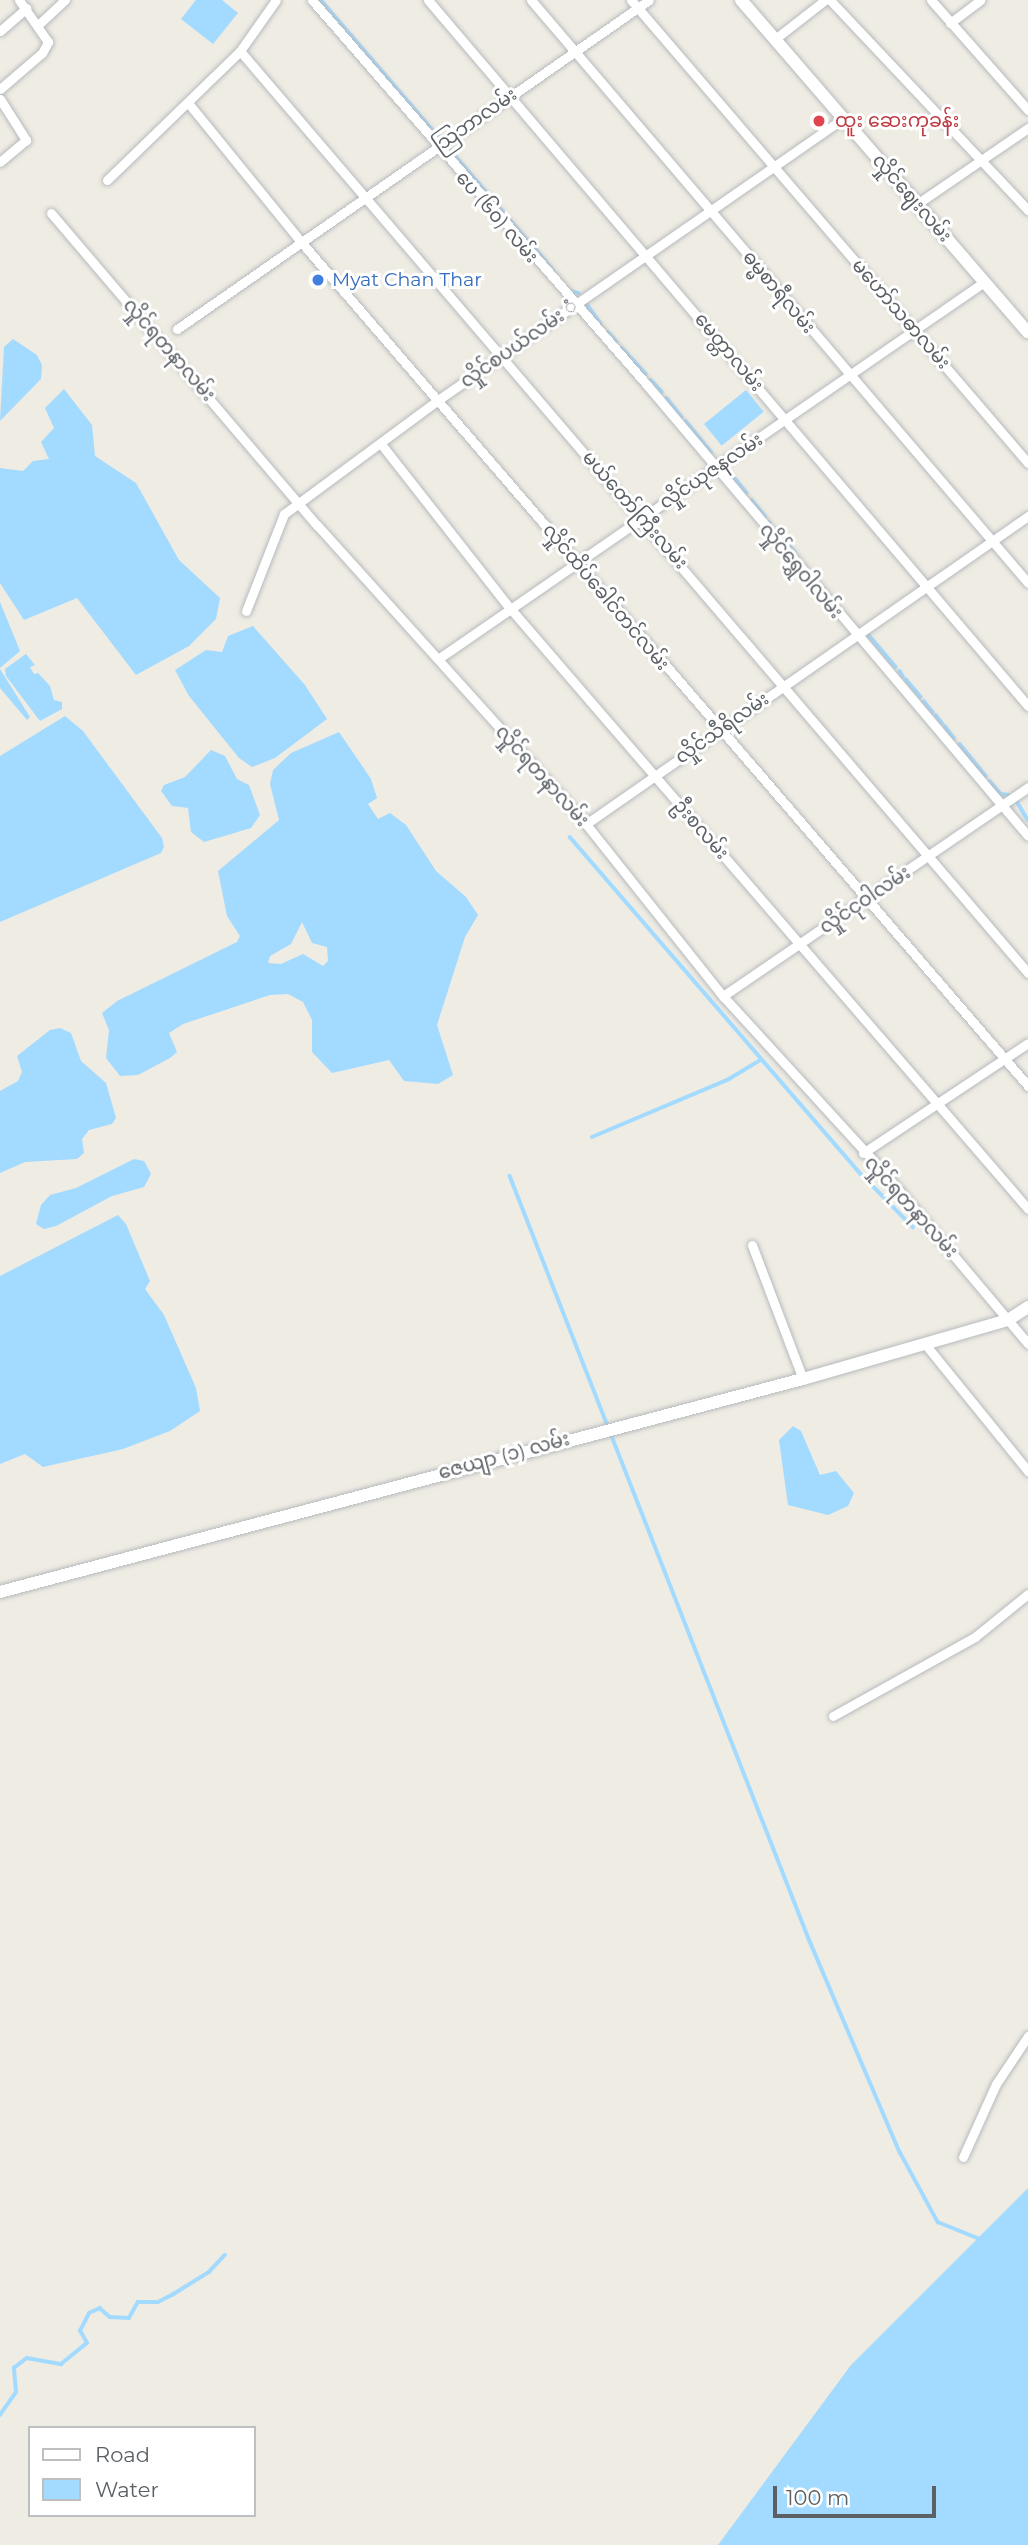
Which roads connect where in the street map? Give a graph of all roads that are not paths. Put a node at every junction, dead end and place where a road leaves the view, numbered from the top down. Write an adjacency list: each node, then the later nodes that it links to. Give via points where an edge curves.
1 (65, 0): 14 (street)
2 (276, 0): 17 (street)
3 (312, 0): 26 (street, ပေ (၆၀) လမ်း)
4 (428, 0): 20 (street, မေတ္တာလမ်း)
5 (531, 0): 18 (street, ဓမ္မစာရီလမ်း)
6 (649, 0): 12 (street, သြဘာလမ်း)
7 (741, 0): 16 (street, လှိုင်ဈေးလမ်း)
8 (828, 0): 16 (street); 27 (street)
9 (931, 0): 13 (street)
10 (980, 0): 13 (street)
11 (22, 4): 14 (street); 15 (street)
12 (634, 4): 18 (street, သြဘာလမ်း); 29 (street)
13 (950, 23): 23 (street)
14 (38, 25): 19 (street, via 48,42 42,53)
15 (0, 31)
16 (775, 39): 24 (street, လှိုင်ဈေးလမ်း)
17 (240, 51): 22 (street); 31 (street, မယ်တော်ကြီးလမ်း)
18 (575, 51): 20 (street, သြဘာလမ်း); 34 (street, ဓမ္မစာရီလမ်း)
19 (0, 89)
20 (511, 94): 26 (street, သြဘာလမ်း); 37 (street, မေတ္တာလမ်း)
21 (0, 99): 28 (street, via 26,141)
22 (189, 104): 30 (street); 36 (street, လှိုင်ထိပ်ခေါင်တင်လမ်း)
23 (1028, 110)
24 (843, 119): 29 (street, လှိုင်စပယ်လမ်း ံ); 32 (street, လှိုင်ဈေးလမ်း)
25 (1028, 128): 27 (street)
26 (436, 147): 31 (street, သြဘာလမ်း); 39 (street, ပေ (၆၀) လမ်း)
27 (983, 158): 32 (street); 33 (street)
28 (0, 162)
29 (772, 167): 34 (street, လှိုင်စပယ်လမ်း ံ); 42 (street, မဟော်သဓာလမ်း)
30 (107, 180)
31 (364, 196): 36 (street, သြဘာလမ်း); 43 (street, မယ်တော်ကြီးလမ်း)
32 (917, 204): 38 (street, လှိုင်ဈေးလမ်း)
33 (1028, 210)
34 (712, 212): 37 (street, လှိုင်စပယ်လမ်း ံ); 44 (street, ဓမ္မစာရီလမ်း)
35 (51, 213): 50 (street, လှိုင်ရတနာလမ်း)
36 (302, 243): 41 (street, သြဘာလမ်း); 45 (street, လှိုင်ထိပ်ခေါင်တင်လမ်း)
37 (647, 256): 39 (street, လှိုင်စပယ်လမ်း ံ); 46 (street, မေတ္တာလမ်း)
38 (984, 282): 40 (street, လှိုင်ဈေးလမ်း); 42 (street, လှိုင်ယုဇနလမ်း)
39 (573, 305): 43 (street, လှိုင်စပယ်လမ်း ံ); 49 (street, လှိုင်ရွှေဝါလမ်း)
40 (1025, 324)
41 (177, 329)
42 (915, 330): 44 (street, လှိုင်ယုဇနလမ်း); 48 (street, မဟော်သဓာလမ်း)
43 (502, 356): 45 (street, လှိုင်စပယ်လမ်း ံ); 52 (street, မယ်တော်ကြီးလမ်း)
44 (850, 374): 46 (street, လှိုင်ယုဇနလမ်း); 53 (street, ဓမ္မစာရီလမ်း)
45 (438, 400): 47 (street, လှိုင်စပယ်လမ်း ံ); 54 (street, လှိုင်ထိပ်ခေါင်တင်လမ်း)
46 (788, 419): 49 (street, လှိုင်ယုဇနလမ်း); 56 (street, မေတ္တာလမ်း)
47 (381, 444): 50 (street, လှိုင်စပယ်လမ်း ံ); 57 (street, ဦးစလမ်း)
48 (1028, 463)
49 (716, 468): 52 (street, လှိုင်ယုဇနလမ်း); 59 (street, လှိုင်ရွှေဝါလမ်း)
50 (299, 502): 58 (street, လှိုင်စပယ်လမ်း ံ, via 284,514); 60 (street, လှိုင်ရတနာလမ်း)
51 (1028, 516): 53 (street, လှိုင်သီရိလမ်း)
52 (642, 517): 54 (street, လှိုင်ယုဇနလမ်း); 61 (street, မယ်တော်ကြီးလမ်း)
53 (993, 542): 55 (street, ဓမ္မစာရီလမ်း); 56 (street, လှိုင်သီရိလမ်း)
54 (578, 564): 57 (street, လှိုင်ယုဇနလမ်း); 63 (street, လှိုင်ထိပ်ခေါင်တင်လမ်း)
55 (1028, 583)
56 (926, 587): 59 (street, လှိုင်သီရိလမ်း); 62 (street, မေတ္တာလမ်း)
57 (509, 607): 60 (street, လှိုင်ယုဇနလမ်း); 64 (street, ဦးစလမ်း)
58 (246, 611)
59 (861, 633): 61 (street, လှိုင်သီရိလမ်း); 66 (street, လှိုင်ရွှေဝါလမ်း)
60 (438, 659): 67 (street, လှိုင်ရတနာလမ်း)
61 (783, 686): 63 (street, လှိုင်သီရိလမ်း); 69 (street, မယ်တော်ကြီးလမ်း)
62 (1028, 706)
63 (718, 729): 64 (street, လှိုင်သီရိလမ်း); 70 (street, လှိုင်ထိပ်ခေါင်တင်လမ်း)
64 (655, 776): 67 (street, လှိုင်သီရိလမ်း); 71 (street, ဦးစလမ်း)
65 (1028, 787): 66 (street, လှိုင်ငုဝါလမ်း)
66 (1007, 801): 68 (street, လှိုင်ရွှေဝါလမ်း); 69 (street, လှိုင်ငုဝါလမ်း)
67 (586, 824): 73 (street, လှိုင်ရတနာလမ်း)
68 (1028, 836)
69 (931, 856): 70 (street, လှိုင်ငုဝါလမ်း); 72 (street, မယ်တော်ကြီးလမ်း)
70 (867, 899): 71 (street, လှိုင်ငုဝါလမ်း); 75 (street, လှိုင်ထိပ်ခေါင်တင်လမ်း)
71 (802, 943): 73 (street, လှိုင်ငုဝါလမ်း); 77 (street, ဦးစလမ်း)
72 (1028, 973)
73 (723, 996): 78 (street, လှိုင်ရတနာလမ်း)
74 (1028, 1043): 75 (street)
75 (1006, 1059): 76 (street, လှိုင်ထိပ်ခေါင်တင်လမ်း); 77 (street)
76 (1028, 1086)
77 (938, 1104): 78 (street); 79 (street, ဦးစလမ်း)
78 (863, 1153): 82 (street, လှိုင်ရတနာလမ်း)
79 (1028, 1209)
80 (752, 1245): 85 (street)
81 (1028, 1307): 82 (street, ဇေယျာ (၁) လမ်း)
82 (1008, 1320): 83 (street, ဇေယျာ (၁) လမ်း); 84 (street, လှိုင်ရတနာလမ်း)
83 (925, 1344): 85 (street, ဇေယျာ (၁) လမ်း); 86 (street)
84 (1028, 1344)
85 (803, 1379): 87 (street, ဇေယျာ (၁) လမ်း)
86 (1028, 1471)
87 (0, 1592)
88 (1028, 1594): 89 (street, via 975,1637)
89 (833, 1716)
90 (1028, 2036): 91 (street, via 996,2084)
91 (963, 2157)

